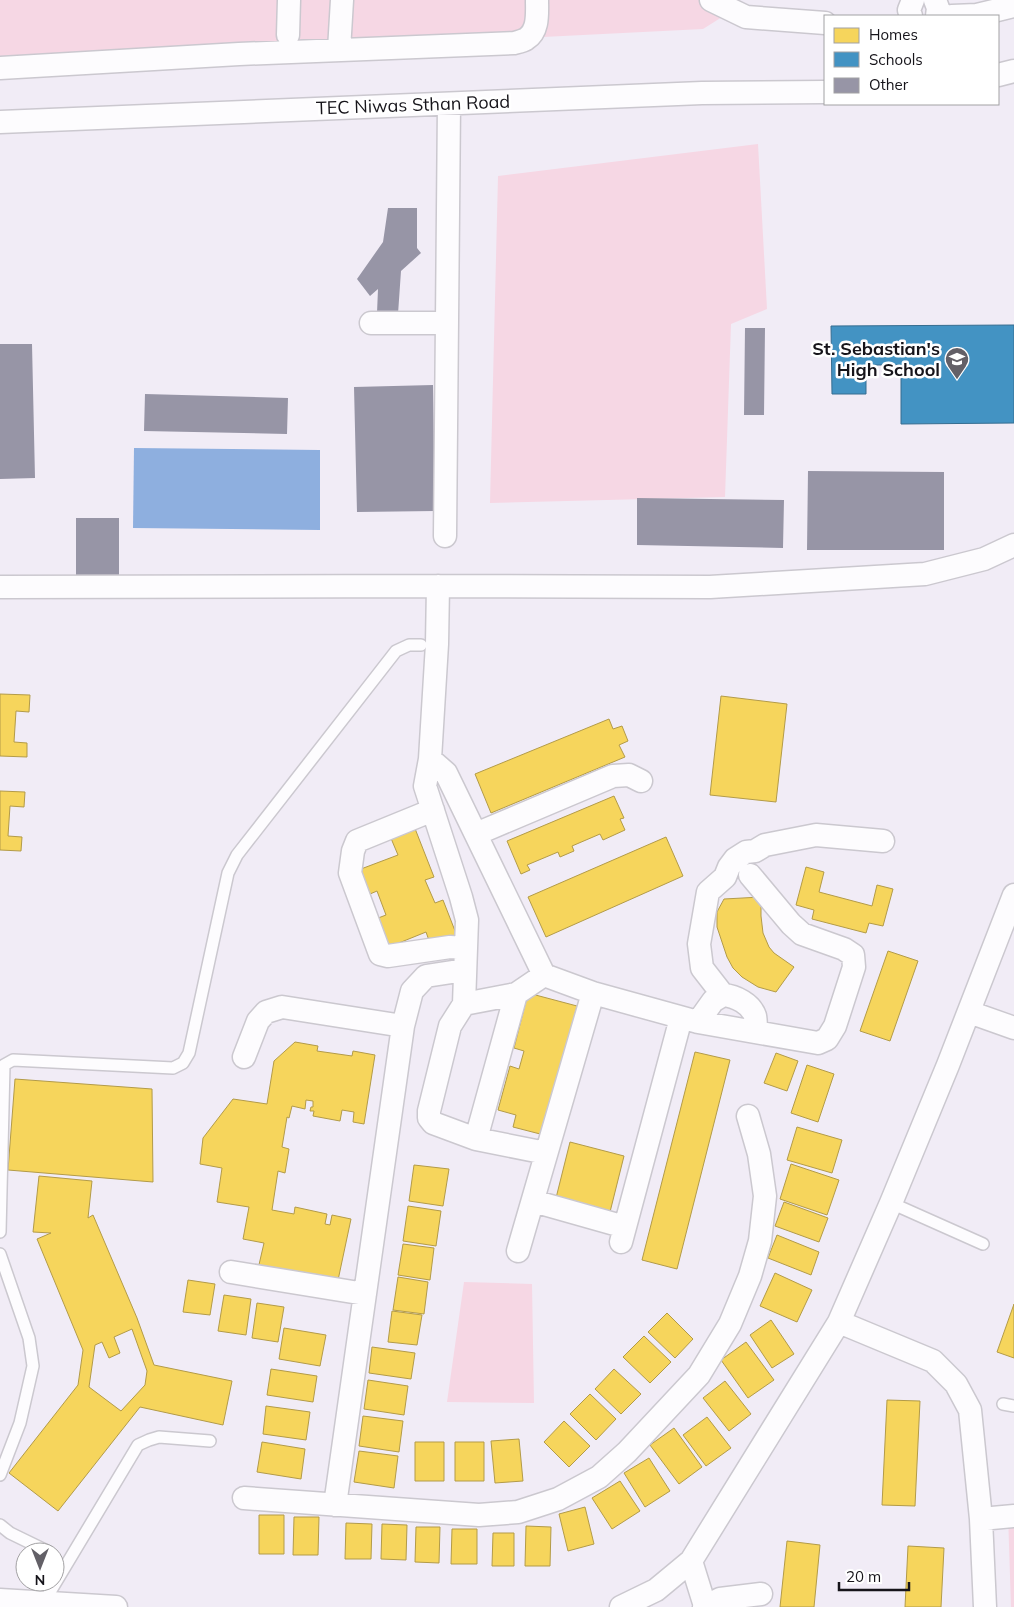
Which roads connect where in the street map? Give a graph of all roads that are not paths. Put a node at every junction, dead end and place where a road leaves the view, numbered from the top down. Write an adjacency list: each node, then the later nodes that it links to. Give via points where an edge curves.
1 (289, 0): 13 (street)
2 (342, 0): 14 (street)
3 (537, 0): 14 (street, via 533,32 526,40)
4 (711, 0): 8 (street, via 746,17)
5 (913, 0): 9 (street)
6 (934, 0): 10 (street)
7 (1014, 6): 11 (street)
8 (792, 10): 12 (street)
9 (911, 15)
10 (937, 15)
11 (977, 15)
12 (824, 23)
13 (288, 35)
14 (339, 50): 15 (street)
15 (0, 68)
16 (1014, 71): 17 (street)
17 (999, 75)
18 (824, 92): 19 (street, TEC Niwas Sthan Road, via 702,93)
19 (449, 104): 20 (street, TEC Niwas Sthan Road); 22 (street)
20 (0, 122)
21 (372, 323): 22 (street)
22 (447, 323): 23 (street)
23 (445, 536)
24 (1014, 545): 25 (street, via 984,559 925,574 710,587)
25 (438, 586): 26 (street); 28 (street)
26 (0, 587)
27 (421, 645): 54 (lane, via 409,645 396,651 237,855 228,873 189,1053 183,1063 173,1068 13,1060 4,1065)
28 (430, 759): 30 (street, via 425,786); 31 (street, via 446,773)
29 (641, 781): 31 (street, via 629,775 613,776)
30 (433, 810): 37 (street, via 467,920); 37 (street, via 357,841 350,873 380,954 388,956 450,947)
31 (476, 834): 38 (street)
32 (882, 841): 33 (street, via 816,835 766,845)
33 (755, 851): 34 (street, via 757,864); 35 (street, via 735,859)
34 (750, 875): 35 (street, via 744,879); 47 (street, via 796,929 844,949 853,955 854,967 835,1026 827,1039 818,1043)
35 (725, 877): 41 (street, via 708,892 699,944 702,968)
36 (1014, 895): 43 (street)
37 (465, 959): 42 (street); 45 (street, via 426,976 412,991)
38 (544, 975): 39 (street); 40 (street)
39 (593, 993): 44 (street); 51 (street)
40 (516, 994): 42 (street); 50 (street)
41 (723, 995): 44 (street); 47 (street, via 739,999 752,1011)
42 (464, 1004): 50 (street, via 450,1026 429,1118 433,1123)
43 (969, 1012): 46 (street); 53 (street)
44 (689, 1020): 47 (street); 52 (street, via 623,1235)
45 (403, 1026): 48 (street, via 282,1007 266,1012 258,1021); 59 (street)
46 (1014, 1028)
47 (756, 1032)
48 (244, 1057)
49 (748, 1116): 64 (street, via 759,1154 765,1196 760,1240 750,1276 730,1324 699,1374 627,1452 599,1477 558,1499 518,1512 478,1515)
50 (476, 1139): 51 (street)
51 (546, 1153): 52 (street)
52 (533, 1201): 56 (street)
53 (891, 1203): 55 (lane); 60 (street)
54 (0, 1232)
55 (983, 1244)
56 (518, 1251)
57 (0, 1254): 62 (lane, via 29,1338 33,1366 20,1423)
58 (231, 1272): 59 (street)
59 (365, 1294): 64 (street)
60 (839, 1322): 66 (street, via 934,1360 956,1384 970,1410); 70 (street)
61 (210, 1441): 71 (lane, via 159,1437 138,1445)
62 (0, 1475)
63 (244, 1498): 64 (street)
64 (334, 1505)
65 (1014, 1516): 66 (street)
66 (981, 1519): 78 (street)
67 (0, 1525): 68 (lane)
68 (30, 1542)
69 (65, 1560): 71 (lane)
70 (691, 1560): 75 (street); 77 (street, via 656,1590)
71 (68, 1561): 74 (lane)
72 (761, 1594): 75 (street, via 720,1598)
73 (0, 1600): 74 (street)
74 (44, 1602): 76 (street)
75 (704, 1606)
76 (116, 1607)
77 (621, 1607)
78 (985, 1607)

